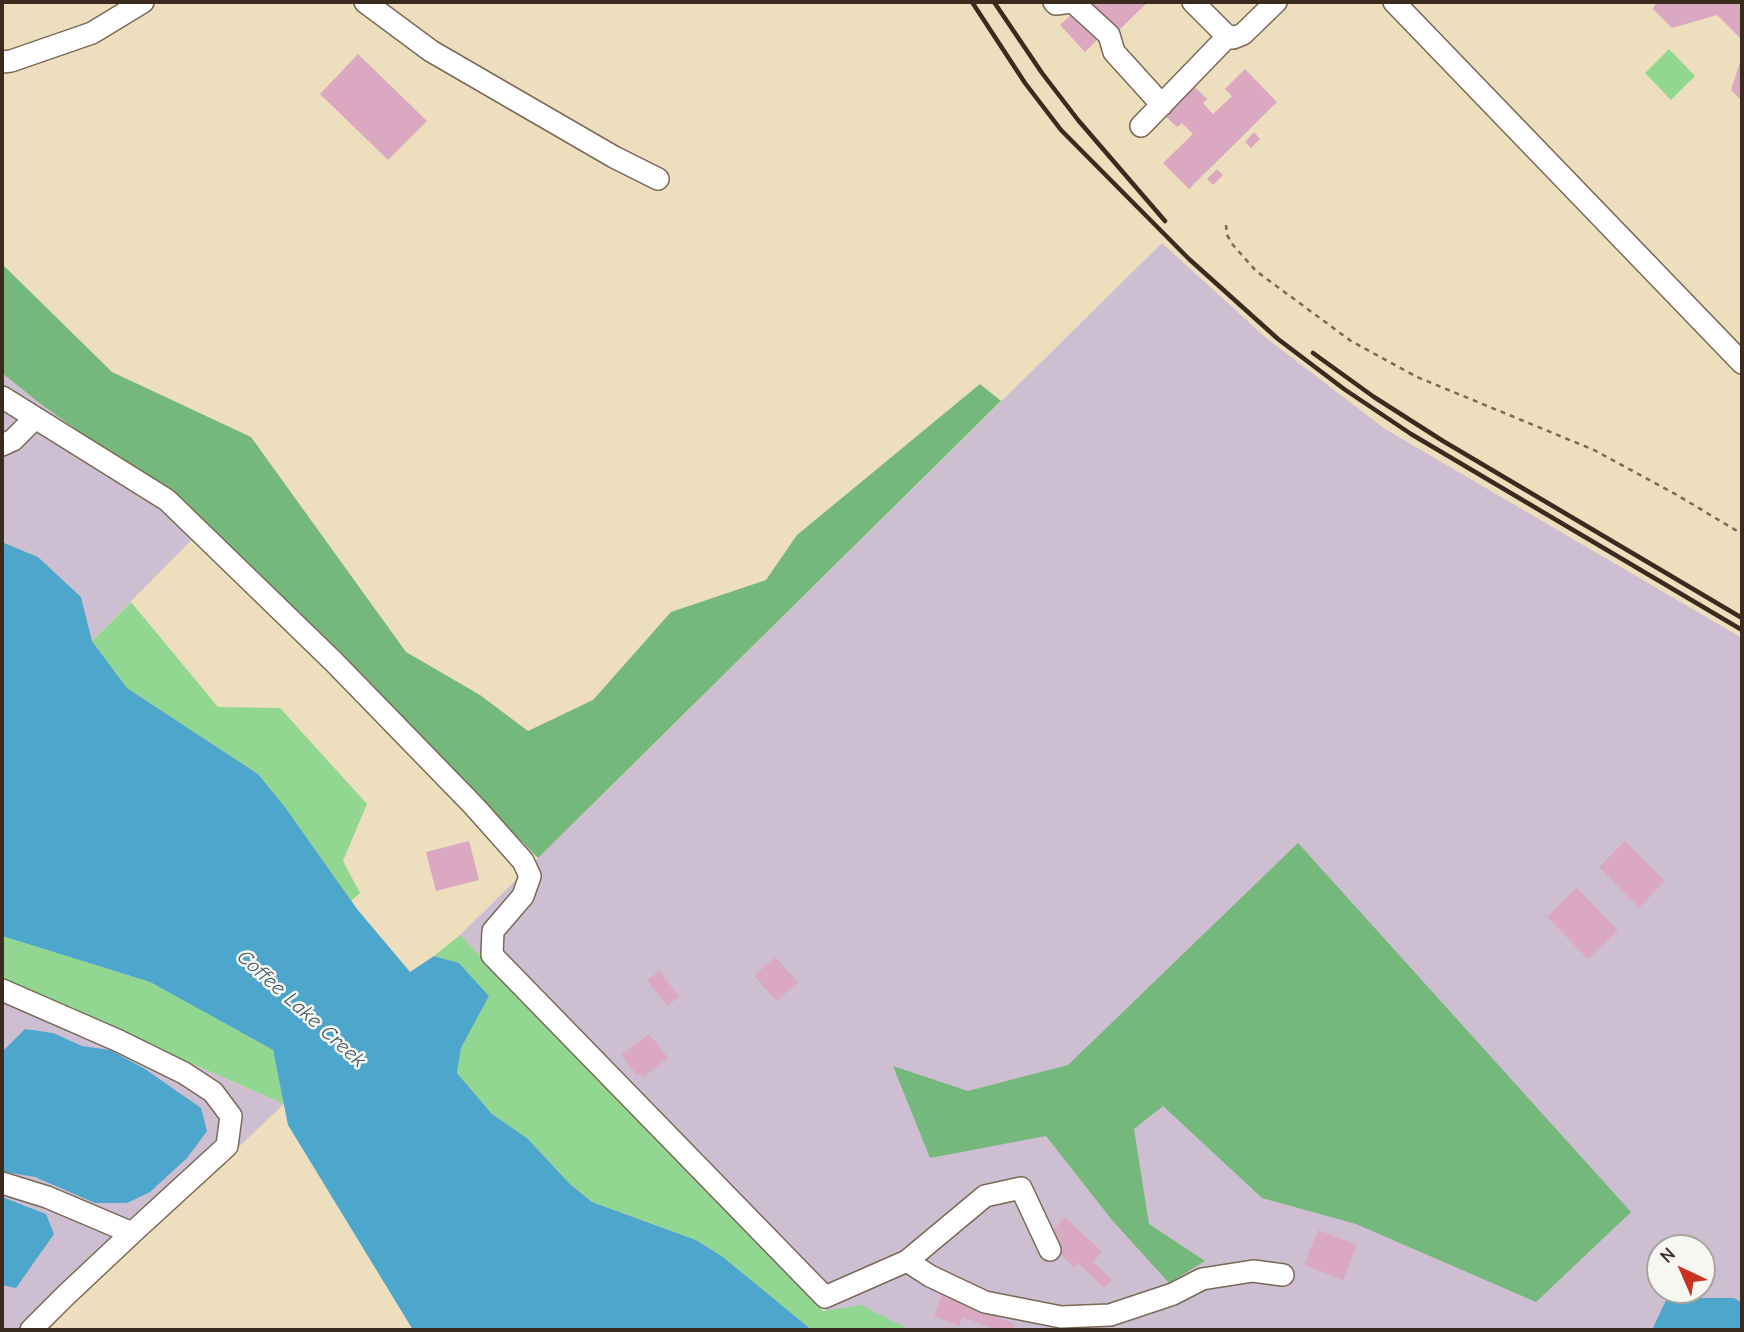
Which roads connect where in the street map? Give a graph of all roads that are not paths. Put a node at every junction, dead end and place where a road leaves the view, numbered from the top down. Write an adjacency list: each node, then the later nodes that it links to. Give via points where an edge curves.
1 (143, 2): 9 (lane, via 92,33)
2 (365, 2): 12 (lane, via 432,51)
3 (1054, 2): 4 (lane)
4 (1072, 2): 10 (lane, via 1109,35 1114,52)
5 (1193, 2): 8 (lane)
6 (1276, 2): 8 (lane, via 1243,34)
7 (1394, 2): 13 (lane)
8 (1228, 36): 10 (lane)
9 (2, 62)
10 (1162, 105): 11 (lane)
11 (1141, 126)
12 (658, 178)
13 (1742, 363)
14 (2, 397): 15 (lane)
15 (34, 419): 16 (lane); 21 (lane, via 167,500 474,806 523,861 530,876 523,896 492,931 492,955 825,1297)
16 (2, 445)
17 (2, 990): 19 (lane, via 184,1073 213,1092 231,1116 227,1146)
18 (2, 1183): 19 (lane)
19 (132, 1234): 23 (lane)
20 (1049, 1250): 21 (lane, via 1021,1188 985,1196)
21 (906, 1261): 22 (lane, via 985,1302 1061,1317 1110,1315 1202,1279 1253,1271)
22 (1283, 1275)
23 (31, 1330)

